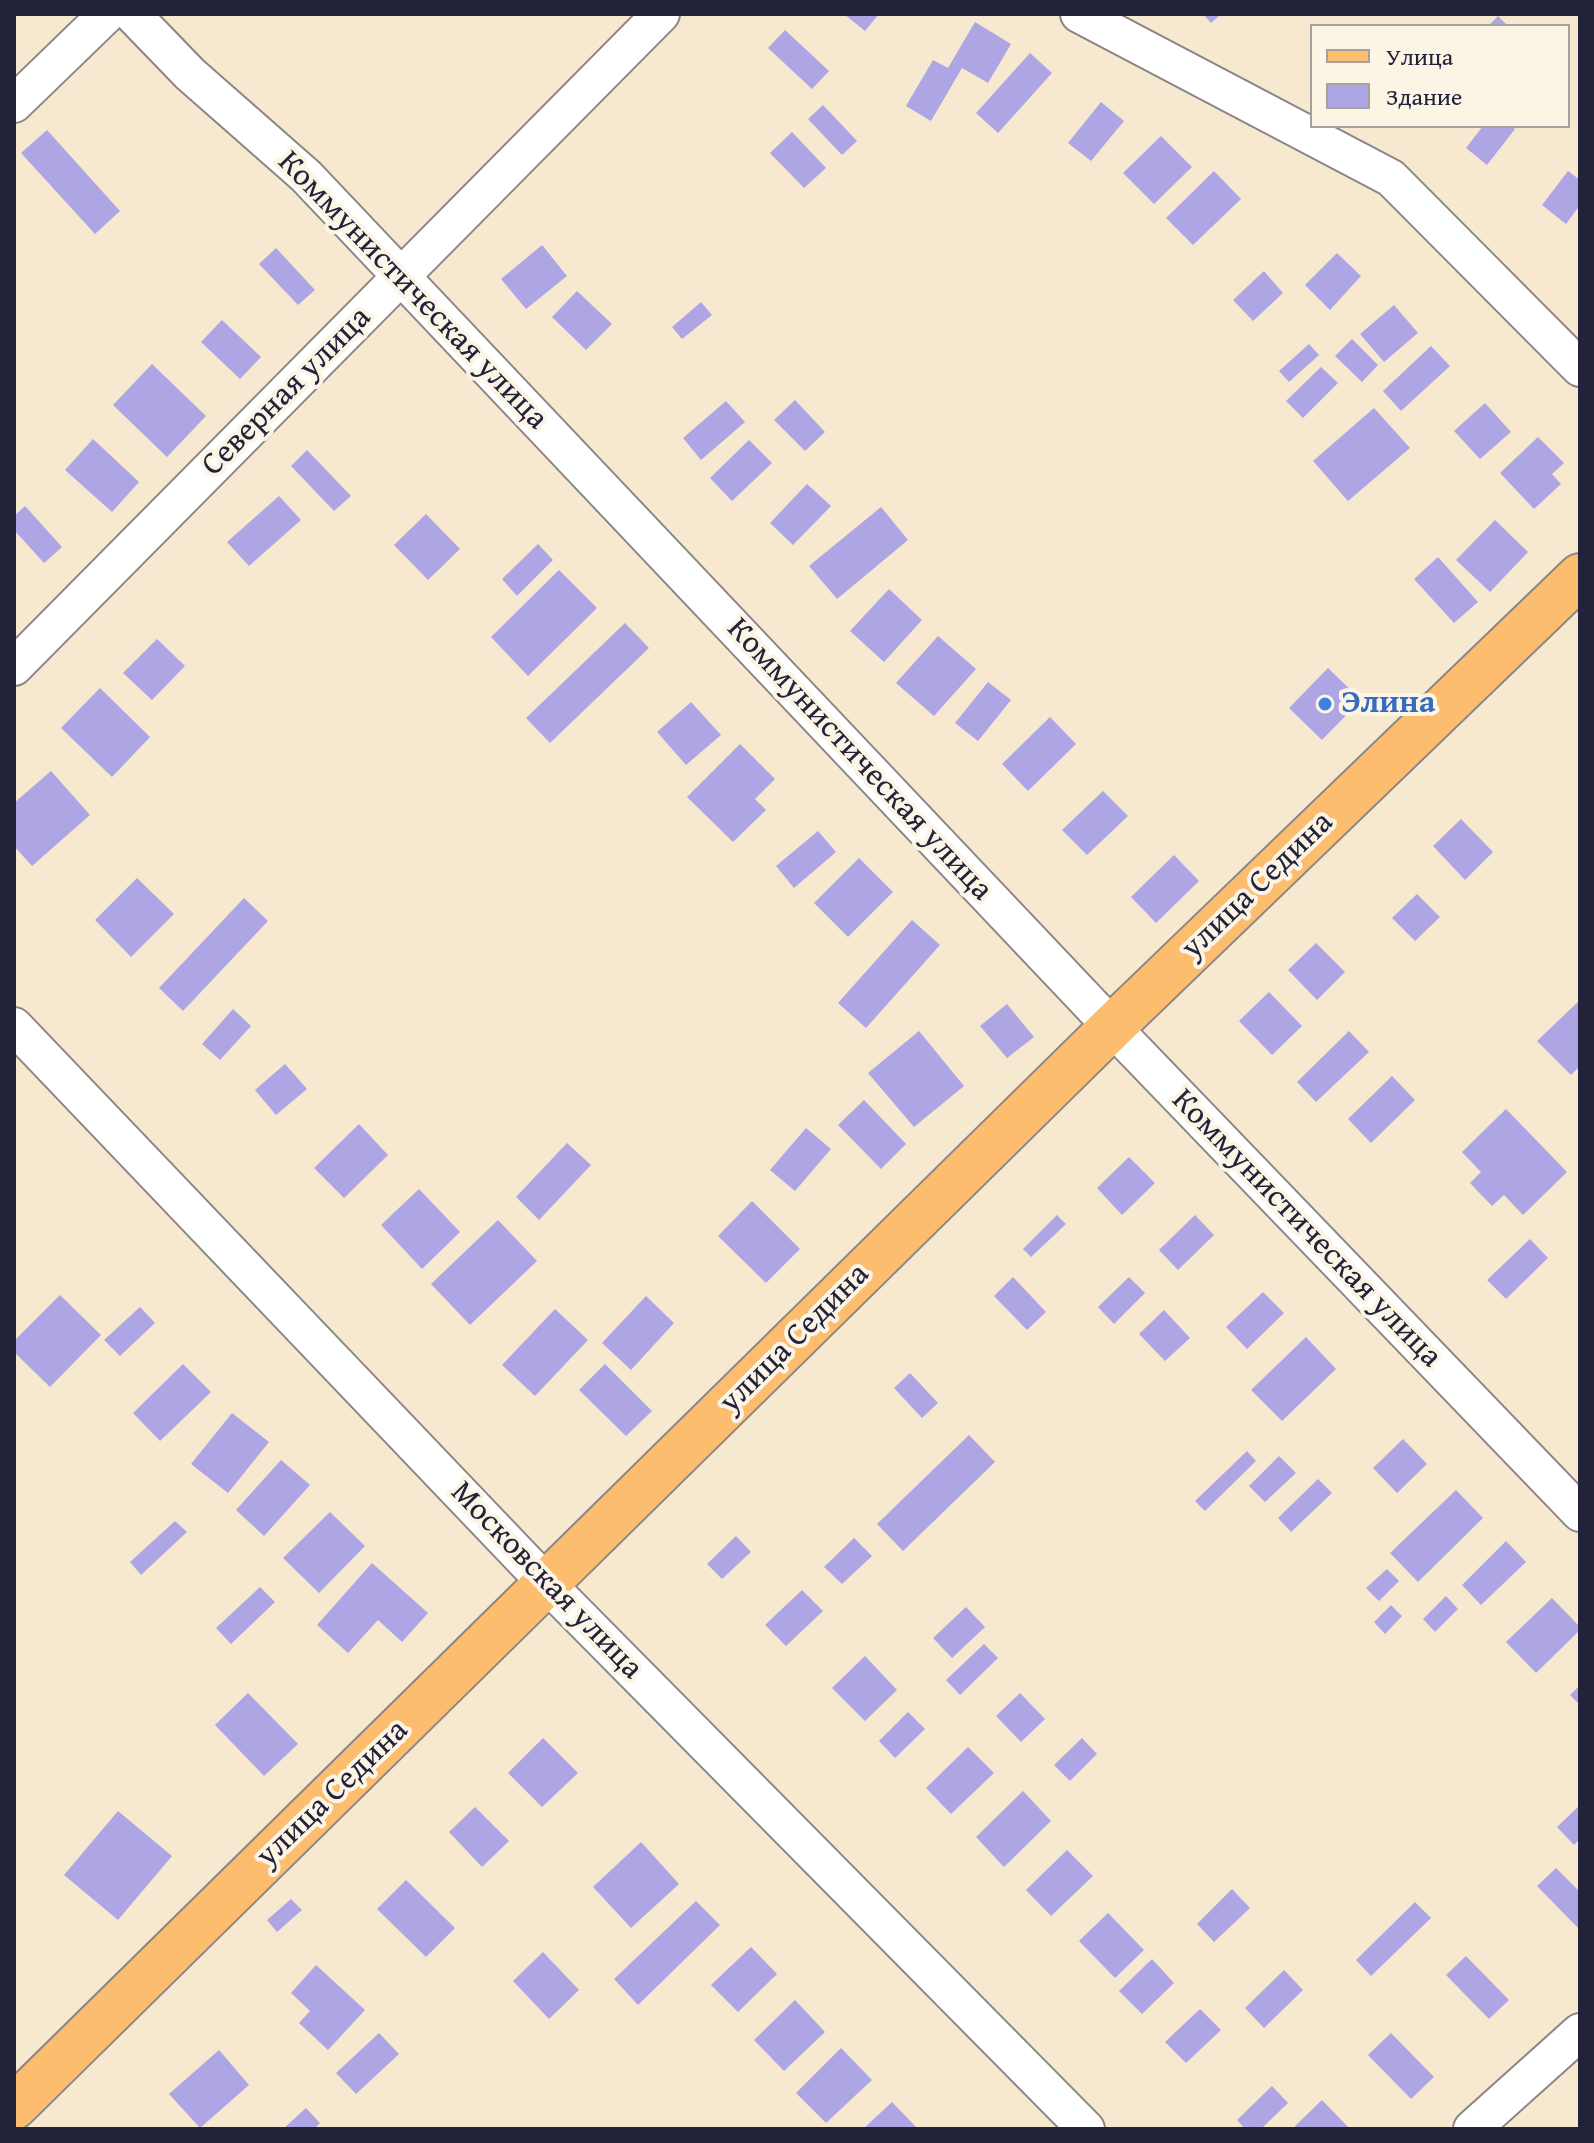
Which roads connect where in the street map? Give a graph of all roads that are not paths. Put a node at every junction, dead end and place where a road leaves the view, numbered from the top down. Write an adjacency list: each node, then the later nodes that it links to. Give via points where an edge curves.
1 (107, 14): 5 (street)
2 (132, 14): 6 (street, Коммунистическая улица, via 190,74 306,176)
3 (661, 14): 6 (street, Северная улица)
4 (1079, 14): 7 (street, via 1391,178)
5 (14, 104)
6 (401, 277): 9 (street, Северная улица); 11 (street, Коммунистическая улица)
7 (1580, 368)
8 (1580, 576): 11 (main road, улица Седина)
9 (14, 667)
10 (14, 1026): 13 (street, Московская улица)
11 (1112, 1027): 12 (street, Коммунистическая улица); 13 (main road, улица Седина)
12 (1580, 1513)
13 (547, 1584): 15 (main road, улица Седина); 16 (street, Московская улица)
14 (1580, 2032): 17 (street)
15 (14, 2107)
16 (1086, 2129)
17 (1472, 2129)

